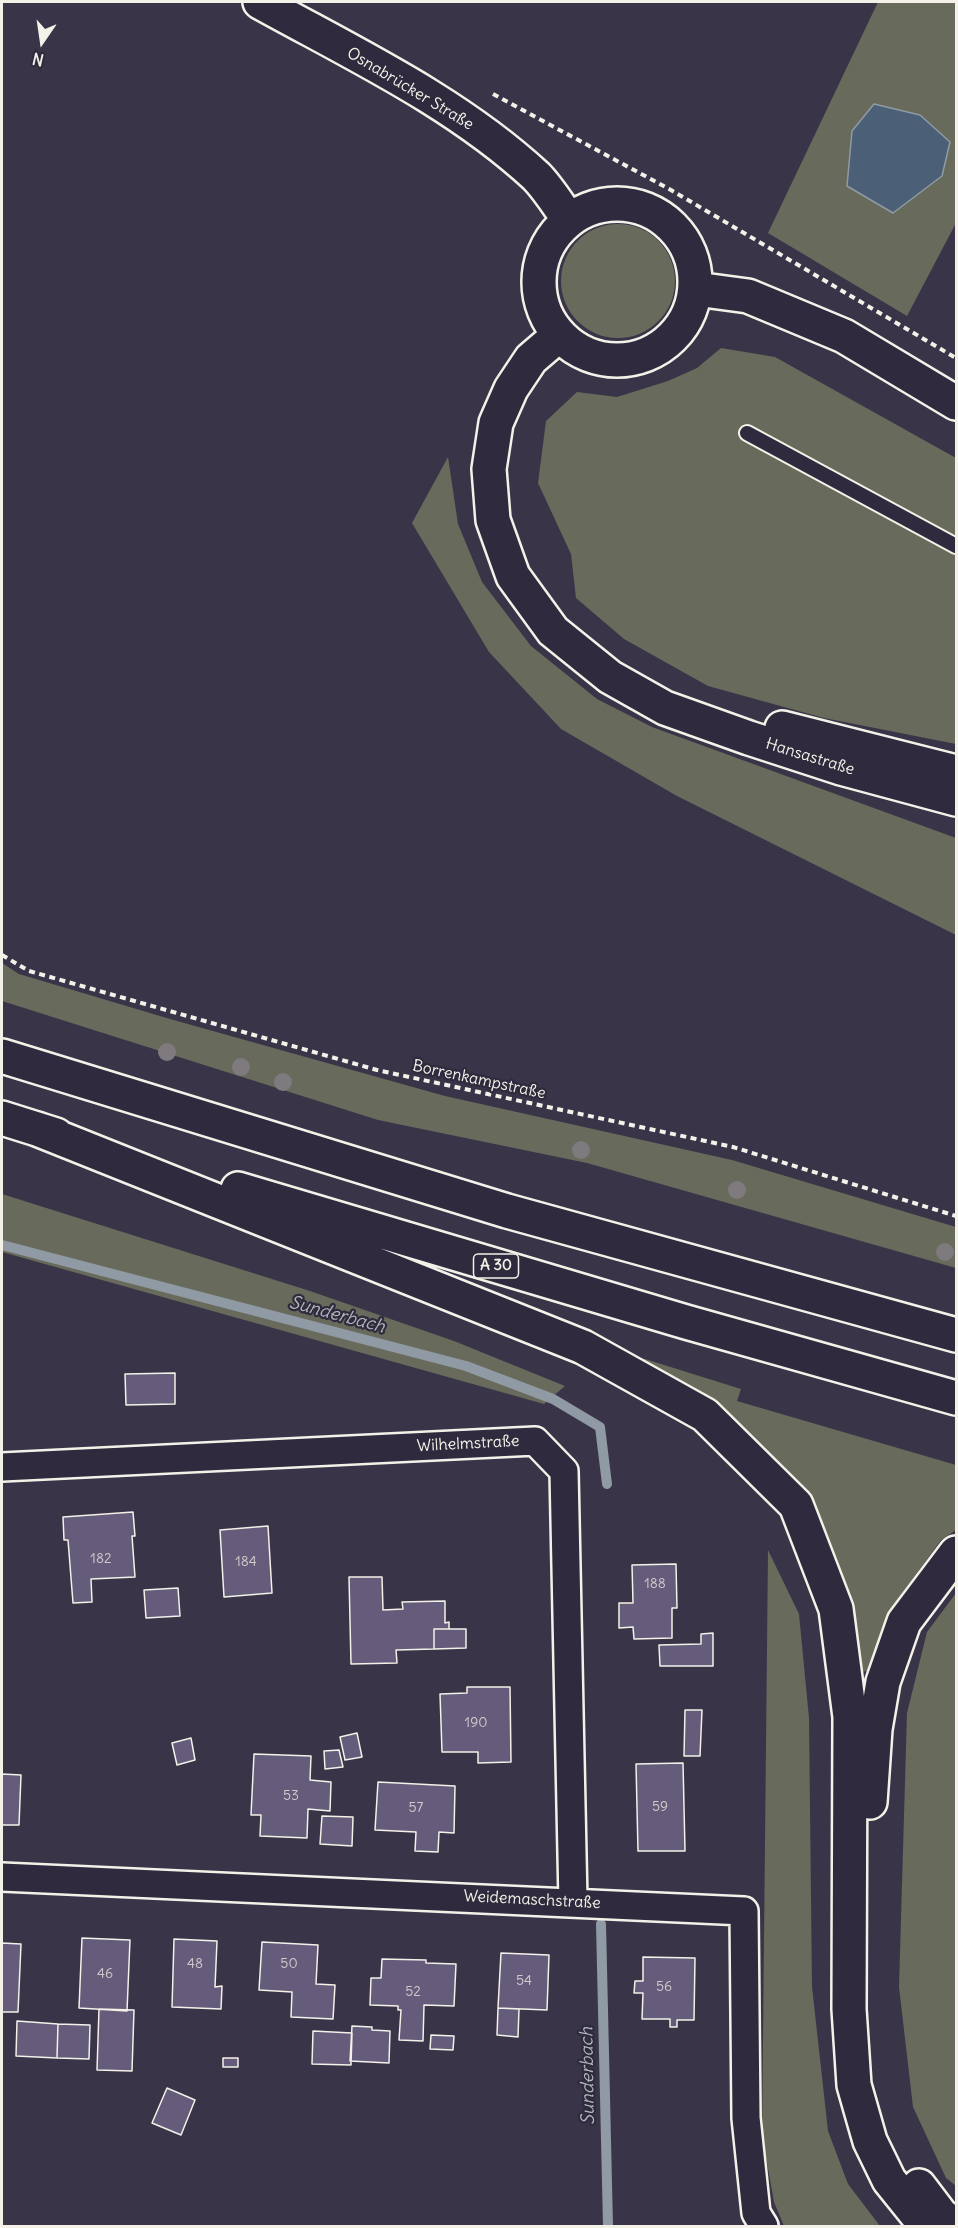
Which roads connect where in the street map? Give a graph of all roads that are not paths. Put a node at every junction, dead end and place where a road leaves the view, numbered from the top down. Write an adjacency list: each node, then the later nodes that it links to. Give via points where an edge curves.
1 (260, 2): 2 (main road, Osnabrücker Straße, via 435,100 490,138 537,178)
2 (569, 220): 3 (main road, via 589,209 611,204 655,213 674,227 687,245 695,266); 4 (main road, via 552,239 541,262 539,288 545,314)
3 (696, 289): 4 (main road, via 688,318 669,342 643,357 613,361 584,354); 5 (main road, via 748,296 844,336)
4 (559, 335): 8 (main road, Hansastraße, via 531,359 511,389 496,423 489,470 493,520 513,576 553,631 610,677)
5 (957, 404)
6 (747, 433): 7 (lane)
7 (957, 546)
8 (665, 708): 9 (main road, Hansastraße, via 754,720); 10 (main road, Hansastraße, via 841,768)
9 (957, 772)
10 (957, 799)
11 (2, 1056): 14 (main road, via 507,1211)
12 (2, 1118): 13 (main road, A 30)
13 (37, 1129): 15 (main road, A 30, via 675,1319); 21 (main road, via 583,1347 705,1415 796,1505 836,1609 850,1717 849,2009 854,2085 870,2141 889,2180)
14 (957, 1335)
15 (957, 1398)
16 (2, 1467): 19 (street, Wilhelmstraße, via 535,1441 564,1471)
17 (957, 1553): 22 (main road, via 904,1622 883,1682 870,1784 870,1993 873,2056 884,2116 910,2174 941,2215)
18 (2, 1877): 19 (street, Weidemaschstraße)
19 (573, 1902): 20 (street, Weidemaschstraße, via 744,1911 746,2118 756,2213)
20 (764, 2226)
21 (926, 2226)
22 (957, 2226)

